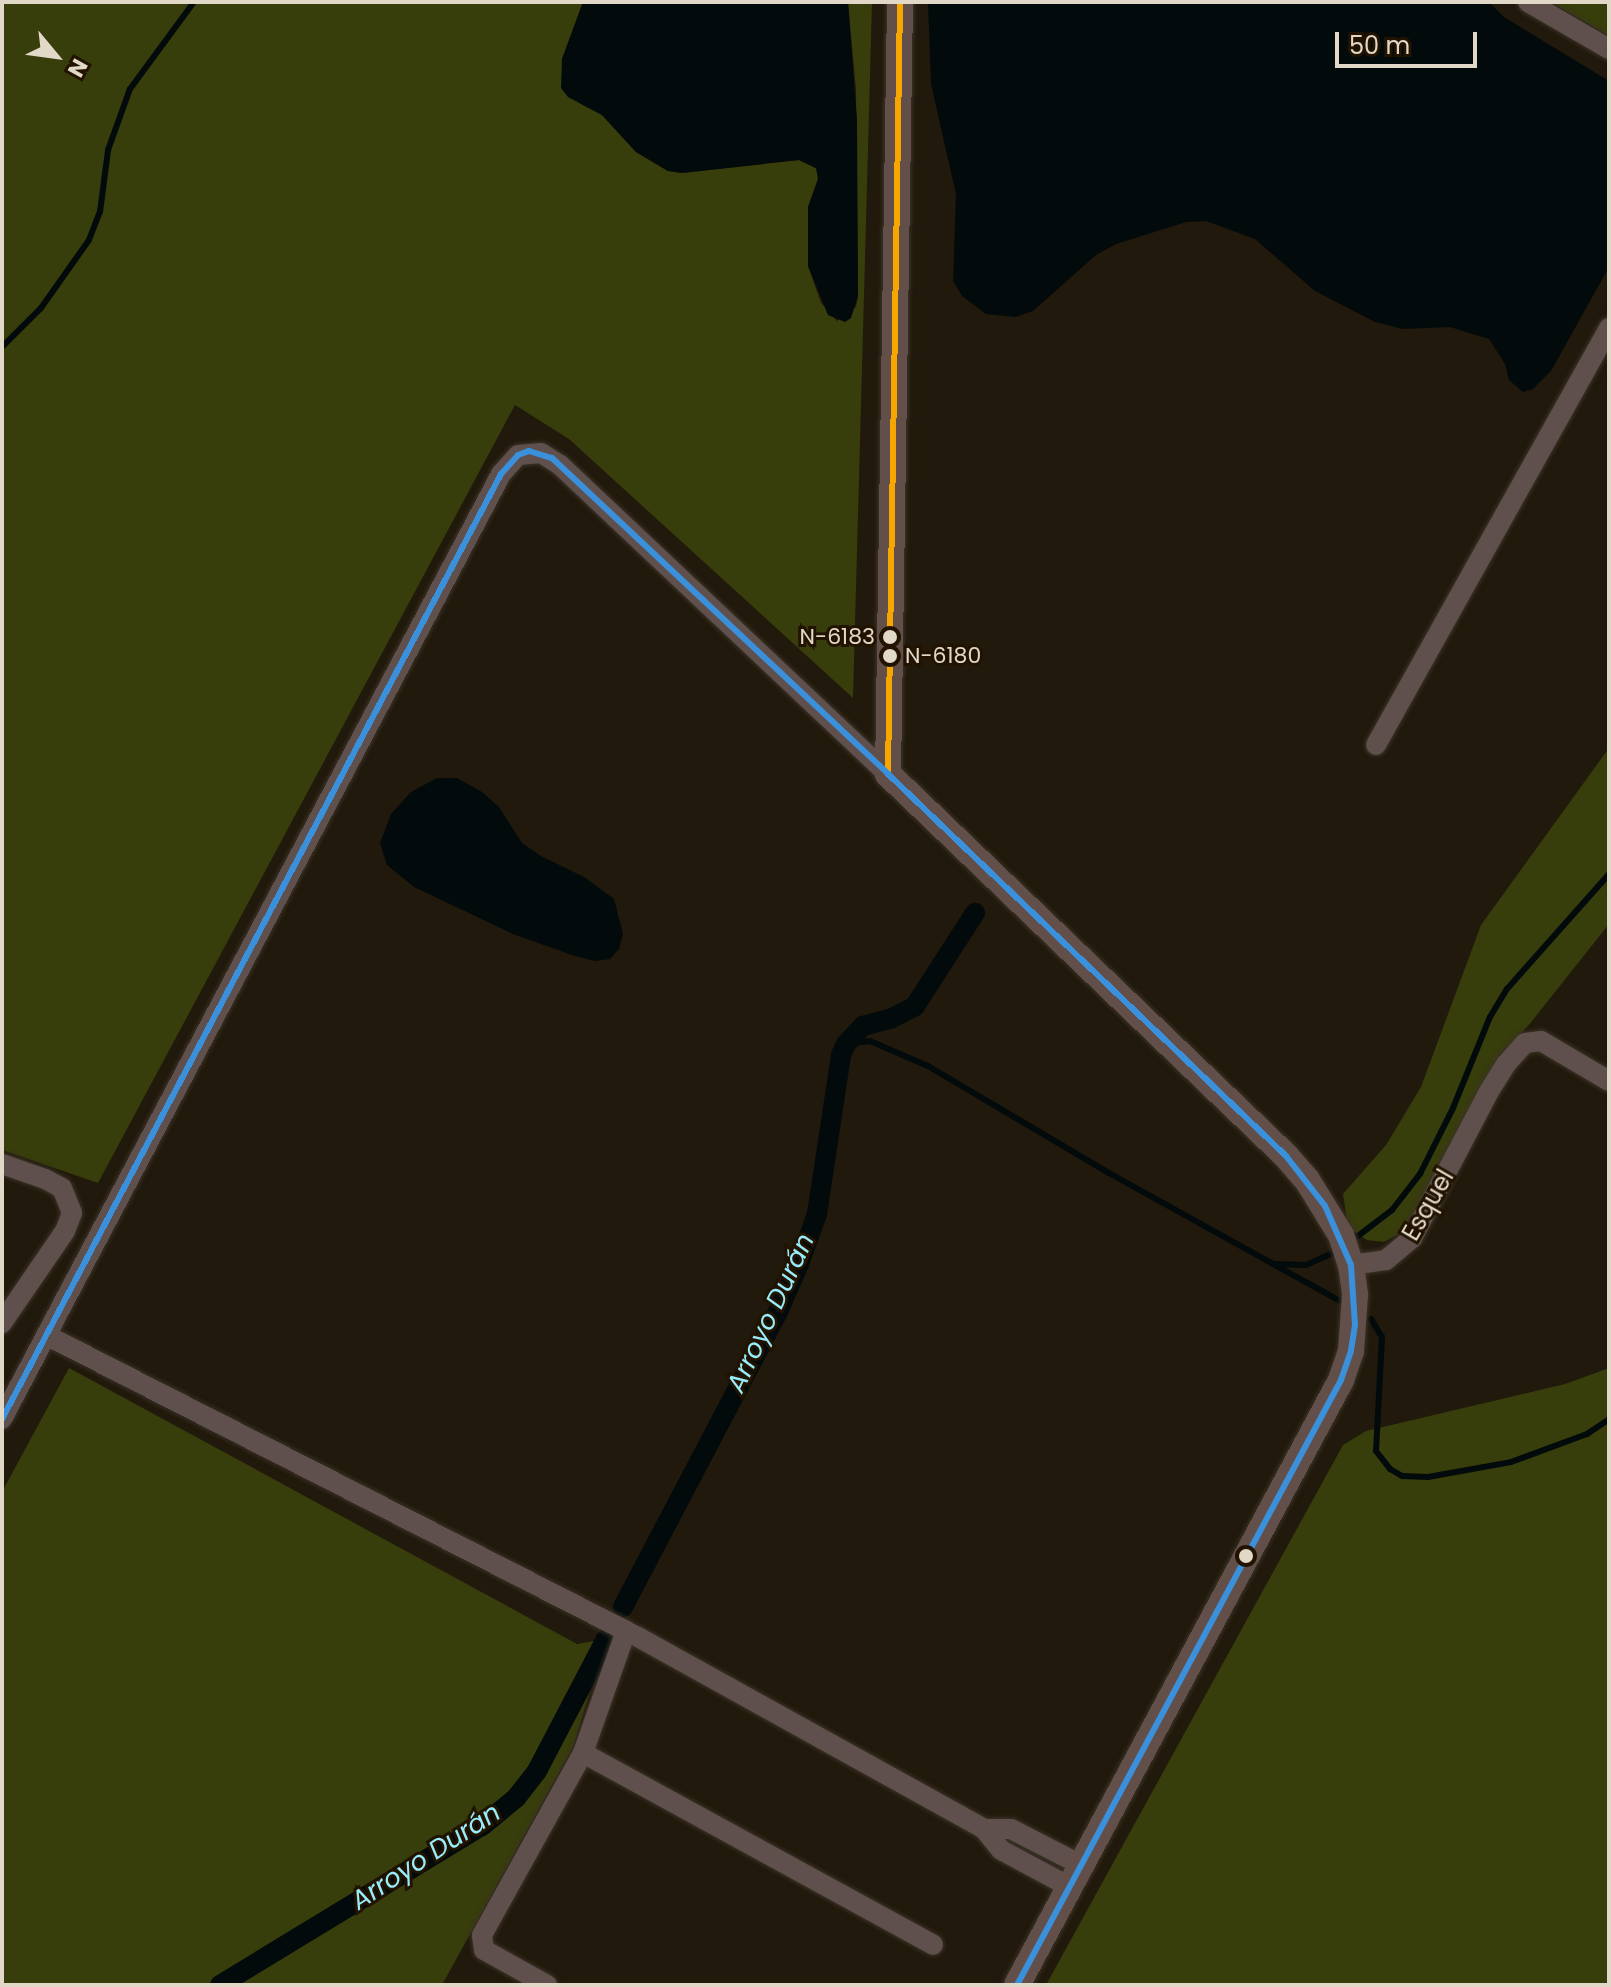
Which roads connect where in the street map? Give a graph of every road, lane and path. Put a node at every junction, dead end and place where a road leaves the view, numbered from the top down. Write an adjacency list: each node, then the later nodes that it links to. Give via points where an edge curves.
1 (900, 2): 6 (main road)
2 (1528, 2): 3 (street)
3 (1609, 49)
4 (1609, 328): 5 (street)
5 (1376, 745)
6 (888, 774): 9 (main road, via 1286,1156 1325,1206); 11 (street, via 560,465 541,453 518,455 501,474)
7 (1609, 1081): 9 (street, Esquel, via 1541,1041 1525,1043 1488,1093 1412,1238 1386,1260)
8 (2, 1164): 10 (street, via 54,1183 67,1196 72,1213)
9 (1351, 1265): 15 (main road, via 1355,1325 1341,1380)
10 (2, 1323)
11 (46, 1335): 12 (street); 13 (street)
12 (2, 1419)
13 (626, 1631): 14 (street); 15 (street, via 984,1829 1001,1850)
14 (583, 1753): 16 (street); 17 (street, via 482,1935 484,1950)
15 (1076, 1876): 18 (main road)
16 (933, 1945)
17 (547, 1985)
18 (1017, 1985)

